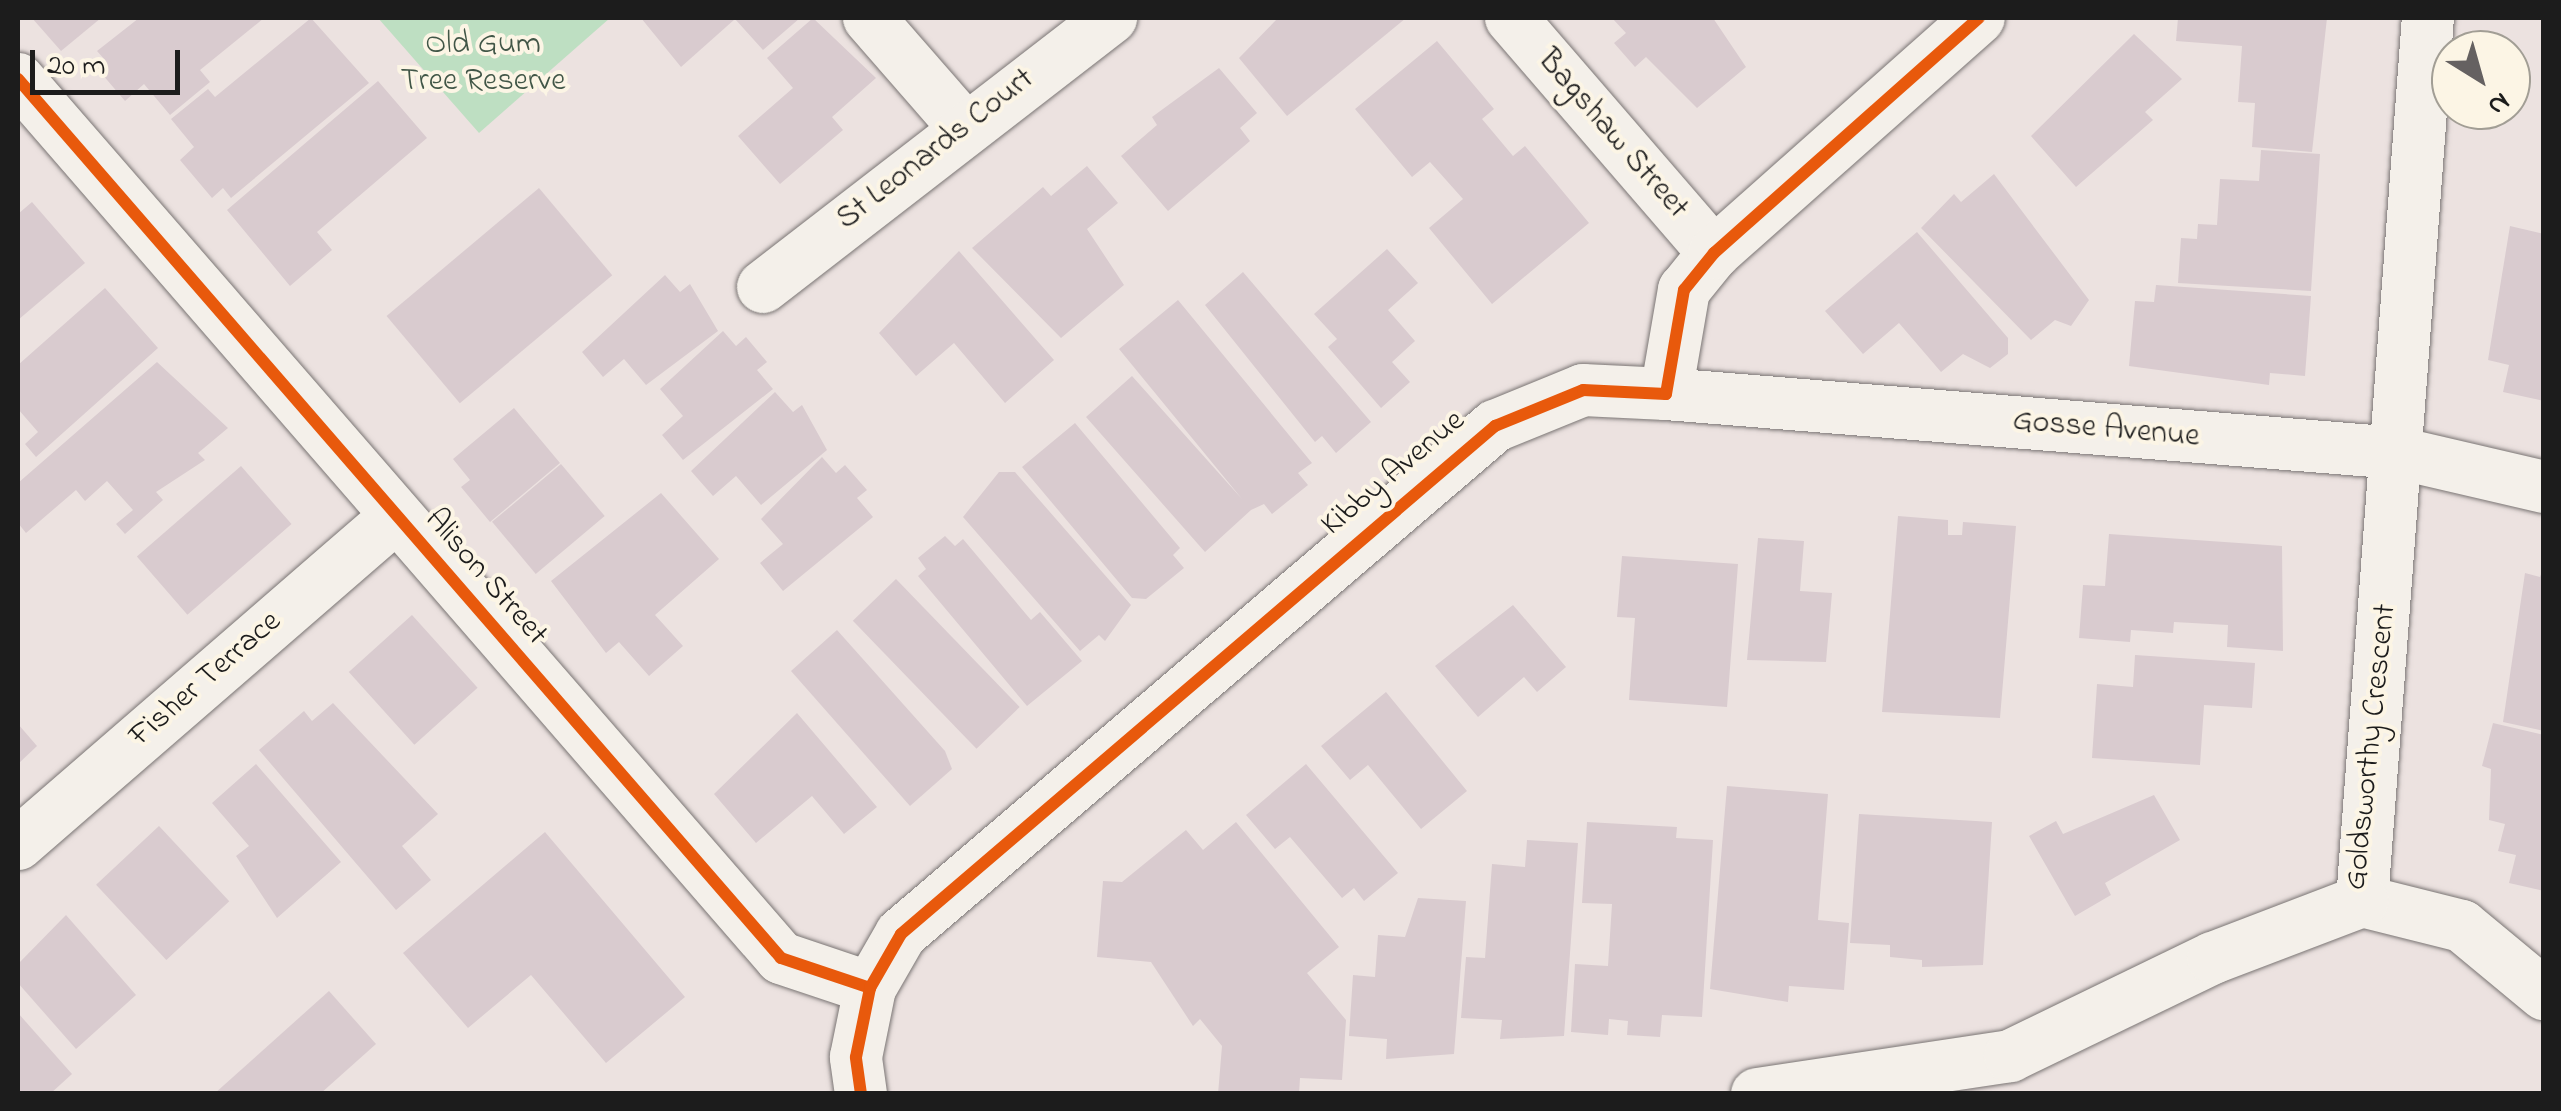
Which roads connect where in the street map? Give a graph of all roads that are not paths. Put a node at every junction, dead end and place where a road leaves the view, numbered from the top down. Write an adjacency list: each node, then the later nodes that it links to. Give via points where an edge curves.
1 (869, 18): 7 (street)
2 (1111, 18): 7 (street, St Leonards Court)
3 (1511, 18): 8 (street, Bagshaw Street)
4 (1980, 18): 8 (street)
5 (2428, 18): 11 (street, Goldsworthy Crescent)
6 (18, 78): 13 (street, Alison Street)
7 (965, 128): 9 (street, St Leonards Court)
8 (1714, 253): 10 (street, via 1684,290)
9 (763, 287)
10 (1666, 394): 11 (street, Gosse Avenue); 16 (street, Kibby Avenue, via 1583,390 1495,426 900,934)
11 (2398, 453): 12 (street, Gosse Avenue); 15 (street, Goldsworthy Crescent)
12 (2544, 486)
13 (395, 516): 14 (street, Fisher Terrace); 16 (street, Alison Street, via 781,958)
14 (18, 844)
15 (2362, 902): 17 (street, via 2462,926); 19 (street, Goldsworthy Crescent, via 2213,958 2010,1056)
16 (870, 988): 18 (street, via 856,1057)
17 (2544, 994)
18 (861, 1094)
19 (1757, 1094)

